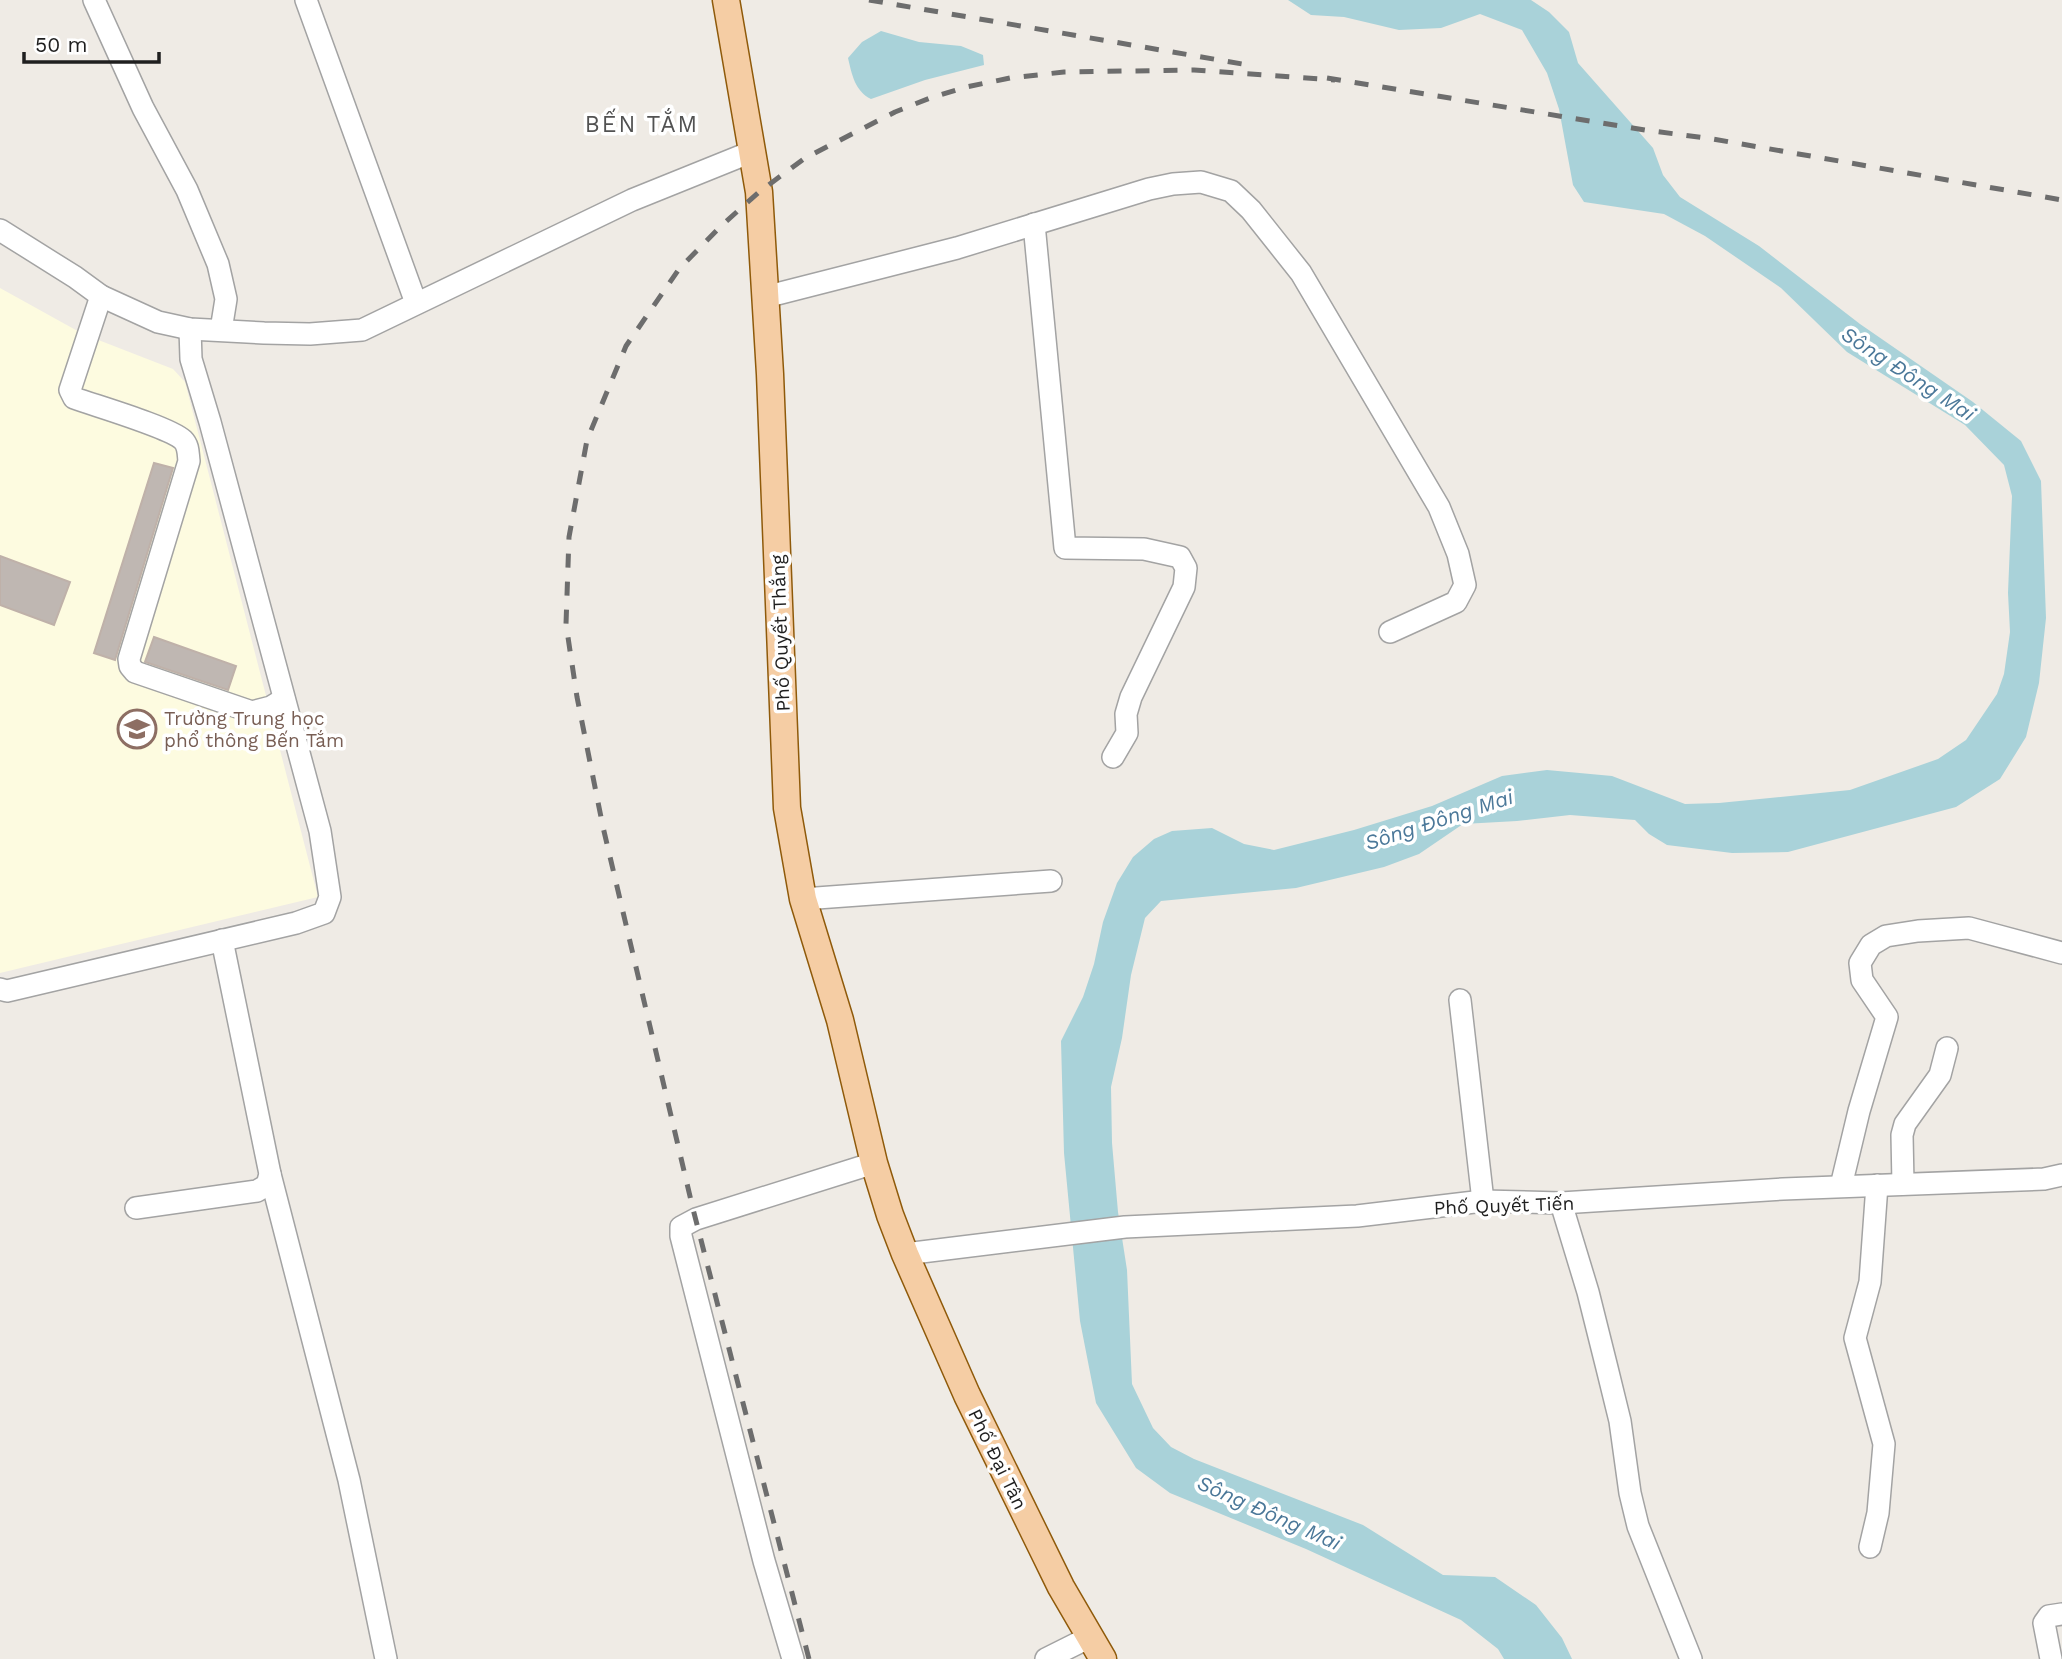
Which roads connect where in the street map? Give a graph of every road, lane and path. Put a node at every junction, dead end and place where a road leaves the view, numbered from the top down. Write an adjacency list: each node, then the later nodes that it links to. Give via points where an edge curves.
1 (94, 0): 11 (street, via 218,264 226,299)
2 (306, 0): 9 (street)
3 (726, 0): 4 (main road, Phố Quyết Thắng)
4 (751, 152): 8 (main road, Phố Quyết Thắng, via 759,192); 9 (street, via 632,200)
5 (1034, 224): 8 (street); 12 (street, via 1149,189 1201,181 1231,191 1251,210 1301,273 1439,507 1458,554 1465,585 1456,602); 14 (street, via 1065,548 1144,549 1180,556 1186,568 1184,587 1139,676 1126,714 1127,733)
6 (0, 230): 7 (street)
7 (101, 296): 10 (street, via 158,322); 13 (street, via 71,395 167,431 188,447 189,461 130,666 135,672 252,712)
8 (765, 297): 16 (main road, Phố Quyết Thắng, via 787,808)
9 (416, 303): 11 (street, via 362,330 310,334)
10 (190, 329): 11 (street); 13 (street, via 191,359)
11 (221, 330)
12 (1390, 632)
13 (284, 699): 17 (street, via 320,831 330,897 324,913)
14 (1113, 757)
15 (1051, 881): 16 (street)
16 (803, 899): 22 (main road, Phố Quyết Thắng, via 840,1020)
17 (222, 940): 19 (street); 23 (street)
18 (2062, 953): 27 (street, via 1969,928 1886,936 1871,945 1860,963 1862,980 1887,1017)
19 (0, 989)
20 (1460, 1000): 28 (street)
21 (1947, 1048): 25 (street, via 1940,1075 1905,1124)
22 (874, 1163): 31 (main road, Phố Quyết Thắng); 36 (street, via 681,1227)
23 (270, 1174): 30 (street, via 267,1185 257,1191); 35 (street, via 349,1480)
24 (2062, 1175): 25 (street, Phố Quyết Tiến)
25 (1903, 1184): 26 (street, Phố Quyết Tiến)
26 (1877, 1185): 27 (street, Phố Quyết Tiến); 32 (street, via 1870,1282 1855,1338 1884,1444)
27 (1841, 1186): 29 (street, Phố Quyết Tiến)
28 (1482, 1202): 29 (street, Phố Quyết Tiến); 31 (street, Phố Quyết Tiến, via 1357,1216 1125,1227)
29 (1561, 1203): 38 (street, via 1611,1381 1638,1526)
30 (136, 1208)
31 (905, 1254): 34 (main road, Phố Đại Tân, via 972,1407)
32 (1870, 1547)
33 (2062, 1614): 39 (street, via 2049,1616 2044,1623)
34 (1096, 1648): 37 (street)
35 (386, 1659)
36 (793, 1659)
37 (1046, 1659)
38 (1692, 1659)
39 (2051, 1659)

